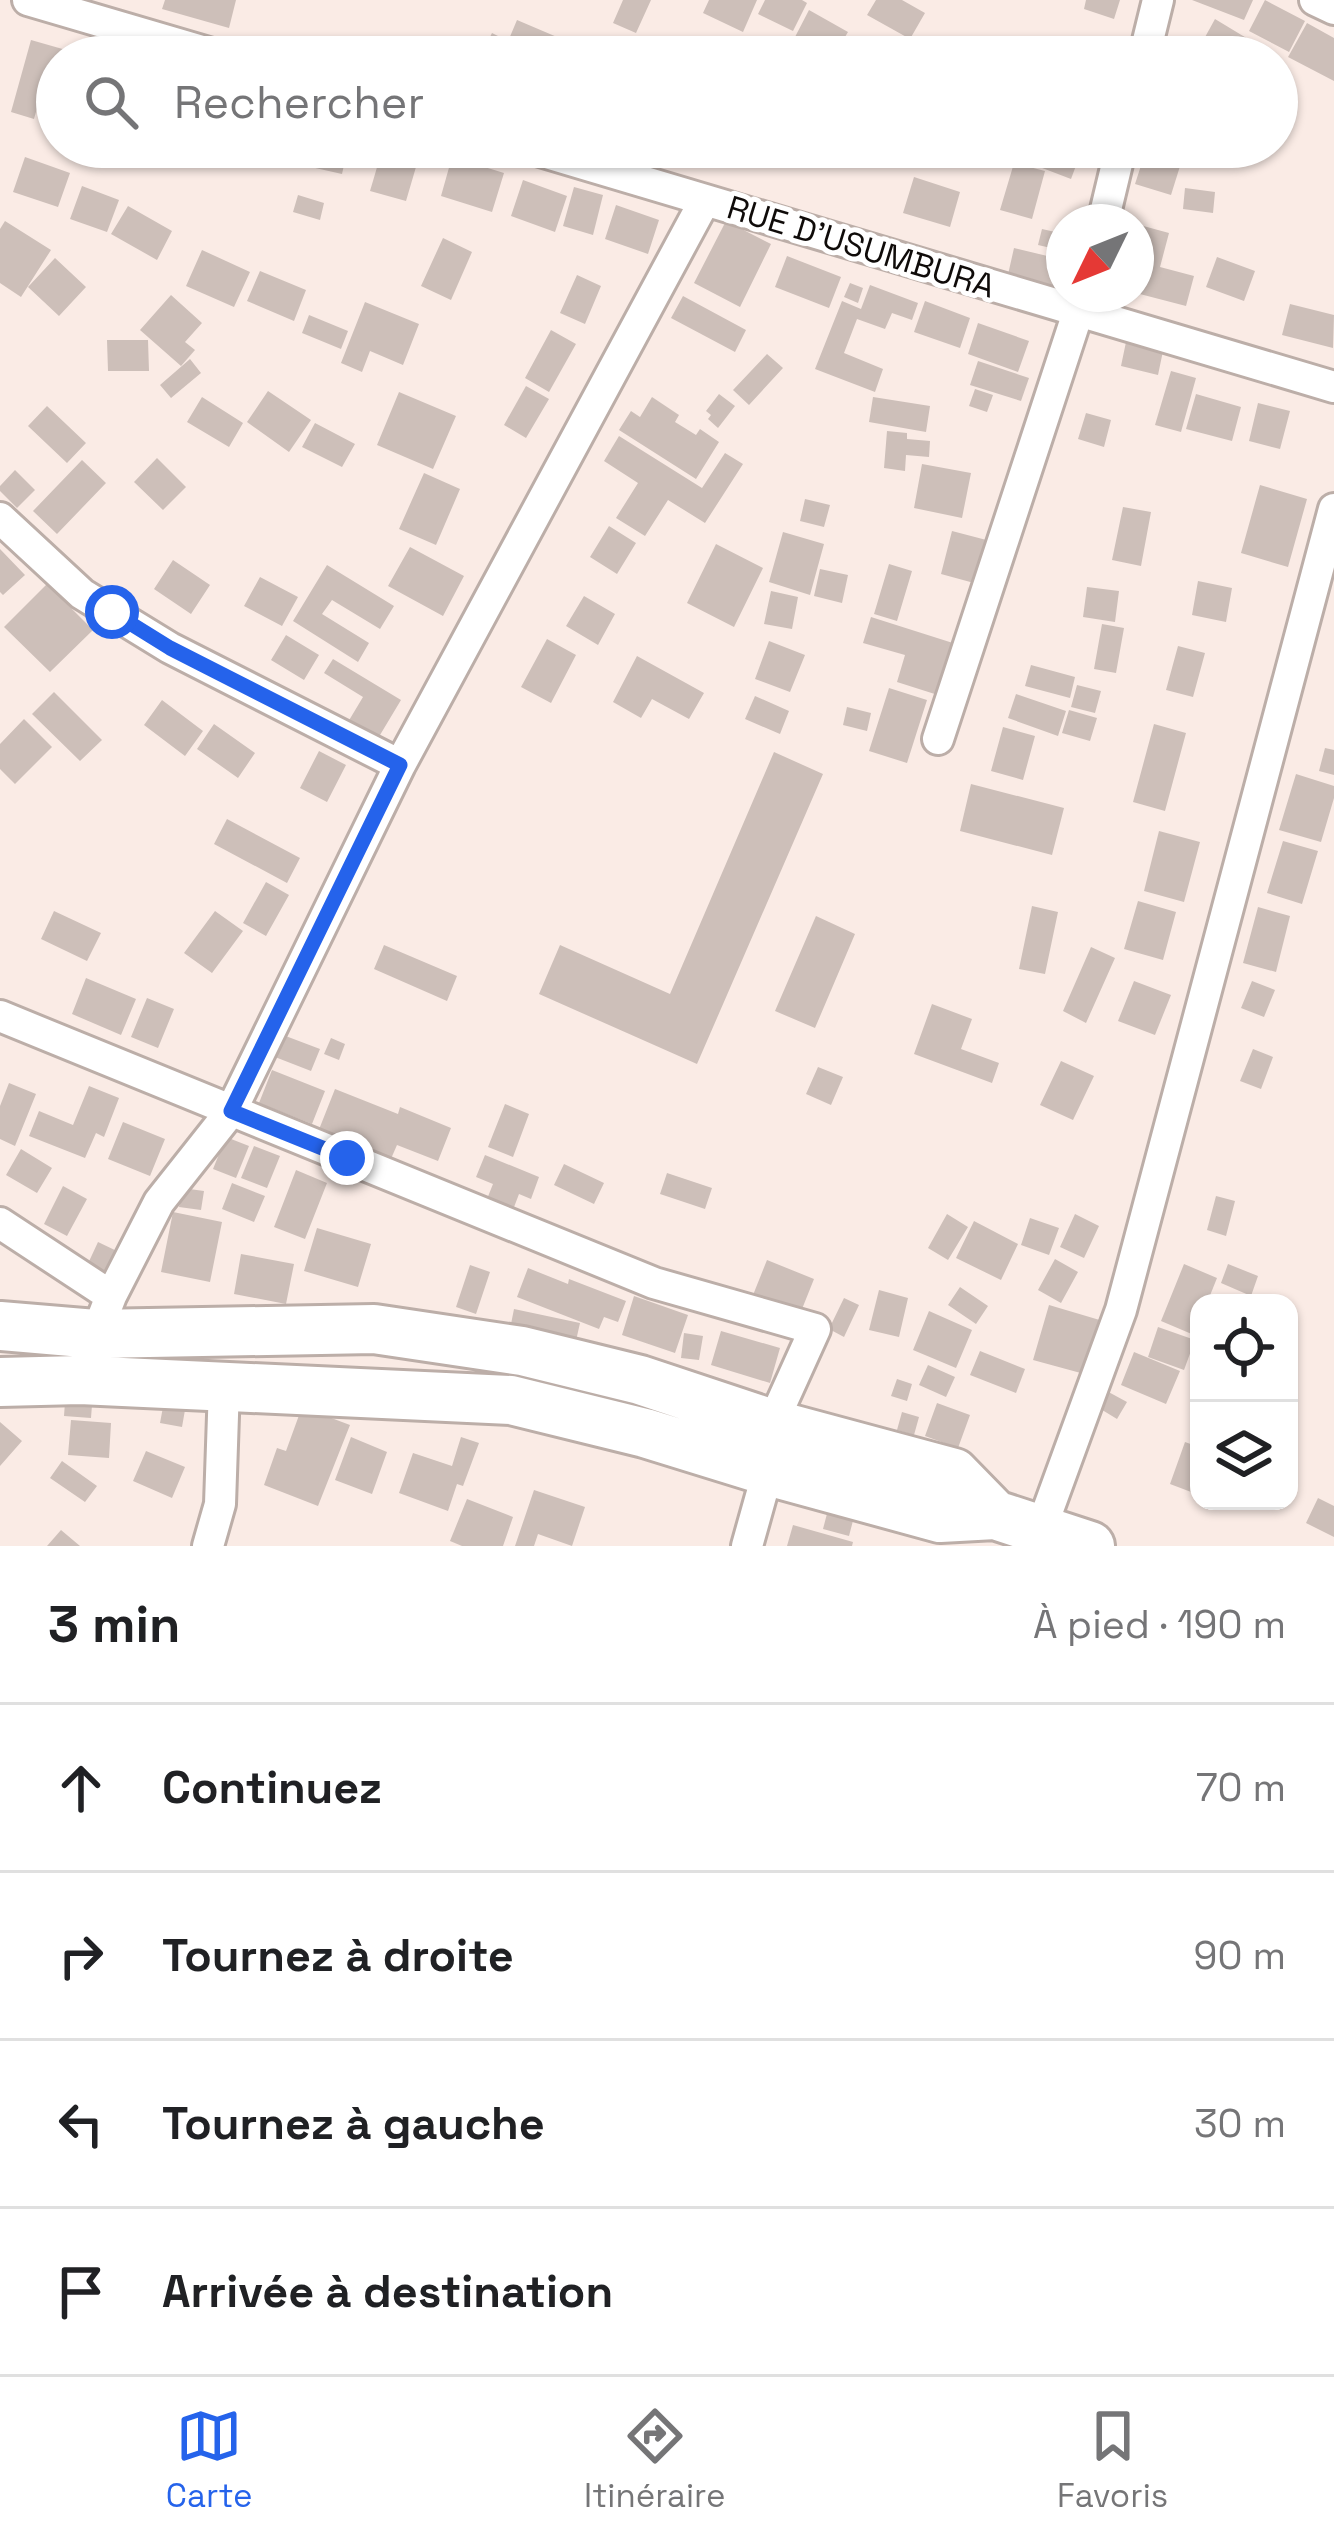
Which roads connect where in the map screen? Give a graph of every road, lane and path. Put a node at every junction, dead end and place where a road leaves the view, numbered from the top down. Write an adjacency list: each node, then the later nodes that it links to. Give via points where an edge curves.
1 (28, 0): 5 (street)
2 (1158, 0): 6 (street)
3 (1316, 0): 4 (street)
4 (1334, 9)
5 (151, 36)
6 (1149, 36)
7 (597, 168): 9 (street, RUE D'USUMBURA)
8 (1116, 168): 10 (street)
9 (705, 200): 11 (street, RUE D'USUMBURA); 18 (street)
10 (1107, 204)
11 (1046, 293)
12 (1079, 312): 17 (street)
13 (1109, 312): 14 (street, RUE D'USUMBURA)
14 (1334, 387)
15 (1334, 509): 30 (street, via 1121,1310)
16 (0, 518): 18 (street, via 82,594)
17 (938, 739)
18 (400, 765): 20 (street)
19 (0, 1016): 20 (street)
20 (231, 1111): 22 (street, via 158,1202); 29 (street, via 654,1283 815,1329)
21 (0, 1223): 22 (street)
22 (103, 1315): 23 (main road); 24 (main road, via 374,1329); 25 (street)
23 (0, 1326)
24 (522, 1351): 28 (main road); 29 (main road, via 640,1380)
25 (80, 1380): 26 (main road); 27 (main road)
26 (0, 1382)
27 (224, 1386): 28 (main road); 31 (street, via 220,1504)
28 (511, 1400): 29 (main road, via 645,1433)
29 (770, 1448): 30 (main road, via 940,1518 995,1515); 32 (street)
30 (1041, 1529): 33 (main road)
31 (208, 1546)
32 (747, 1546)
33 (1090, 1546)

